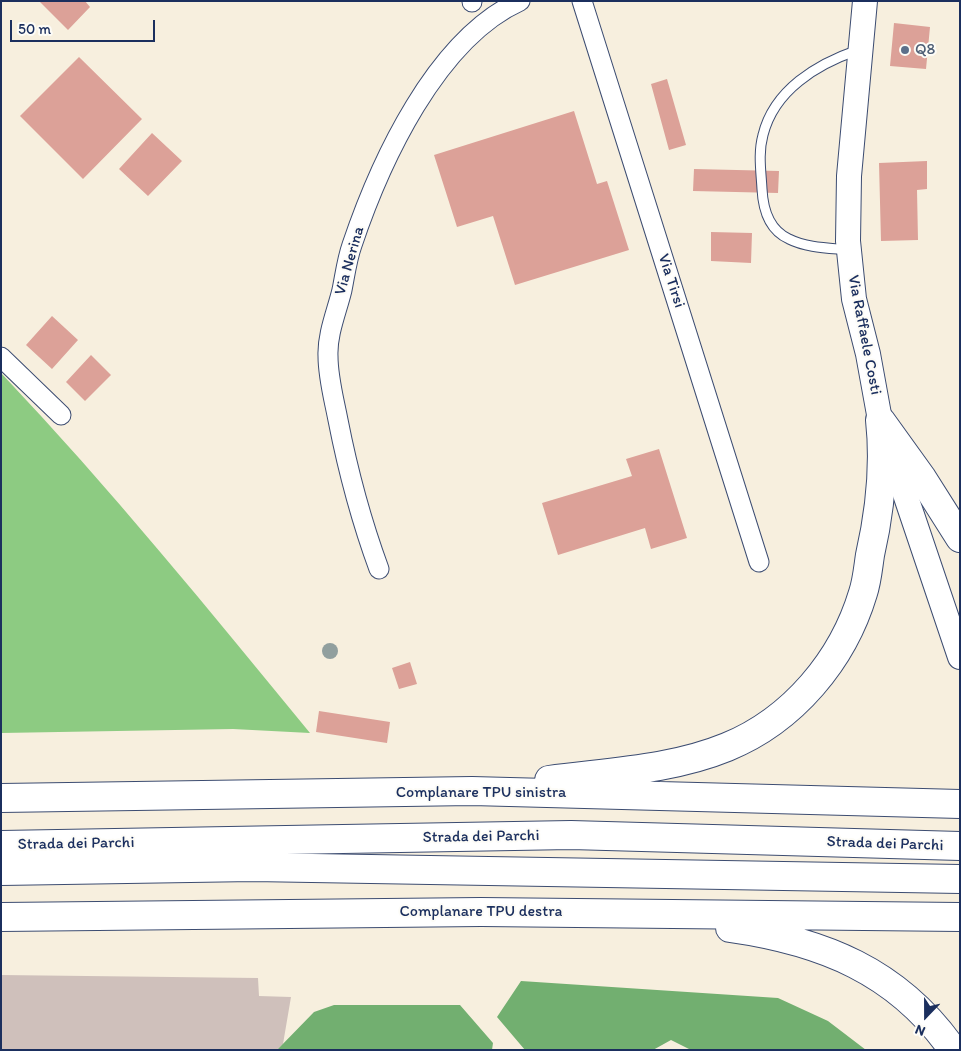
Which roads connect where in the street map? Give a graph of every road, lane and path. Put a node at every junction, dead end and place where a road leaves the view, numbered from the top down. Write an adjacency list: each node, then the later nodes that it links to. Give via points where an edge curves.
1 (520, 1): 11 (street, Via Nerina, via 504,8 485,23 429,84 379,176 351,247 330,337 328,370 360,518)
2 (582, 1): 10 (street, Via Tirsi)
3 (865, 1): 4 (street, Via Raffaele Costi)
4 (861, 49): 5 (street, Via Raffaele Costi, via 849,176); 5 (lane, via 836,57 798,81 772,114 763,135 760,157 762,194 768,221 777,232 803,244)
5 (849, 250): 8 (street, Via Raffaele Costi, via 854,299)
6 (1, 357): 7 (street)
7 (60, 416)
8 (880, 420): 9 (highway); 12 (street, Via Raffaele Costi); 13 (highway, via 884,450 880,500 863,592 851,626 834,657 816,683 793,706 728,747 688,760 644,769)
9 (960, 538)
10 (759, 562)
11 (379, 570)
12 (960, 657)
13 (472, 791): 14 (highway, Complanare TPU sinistra); 15 (highway, Complanare TPU sinistra)
14 (1, 798)
15 (960, 804)
16 (1, 845): 17 (highway, Strada dei Parchi, via 571,835)
17 (960, 846)
18 (1, 871): 19 (highway, Strada dei Parchi, via 253,867)
19 (960, 879)
20 (627, 913): 21 (highway, Complanare TPU destra); 22 (highway, Complanare TPU destra); 23 (highway, via 773,934 814,946 876,974 936,1025)
21 (1, 917)
22 (948, 917)
23 (953, 1050)

